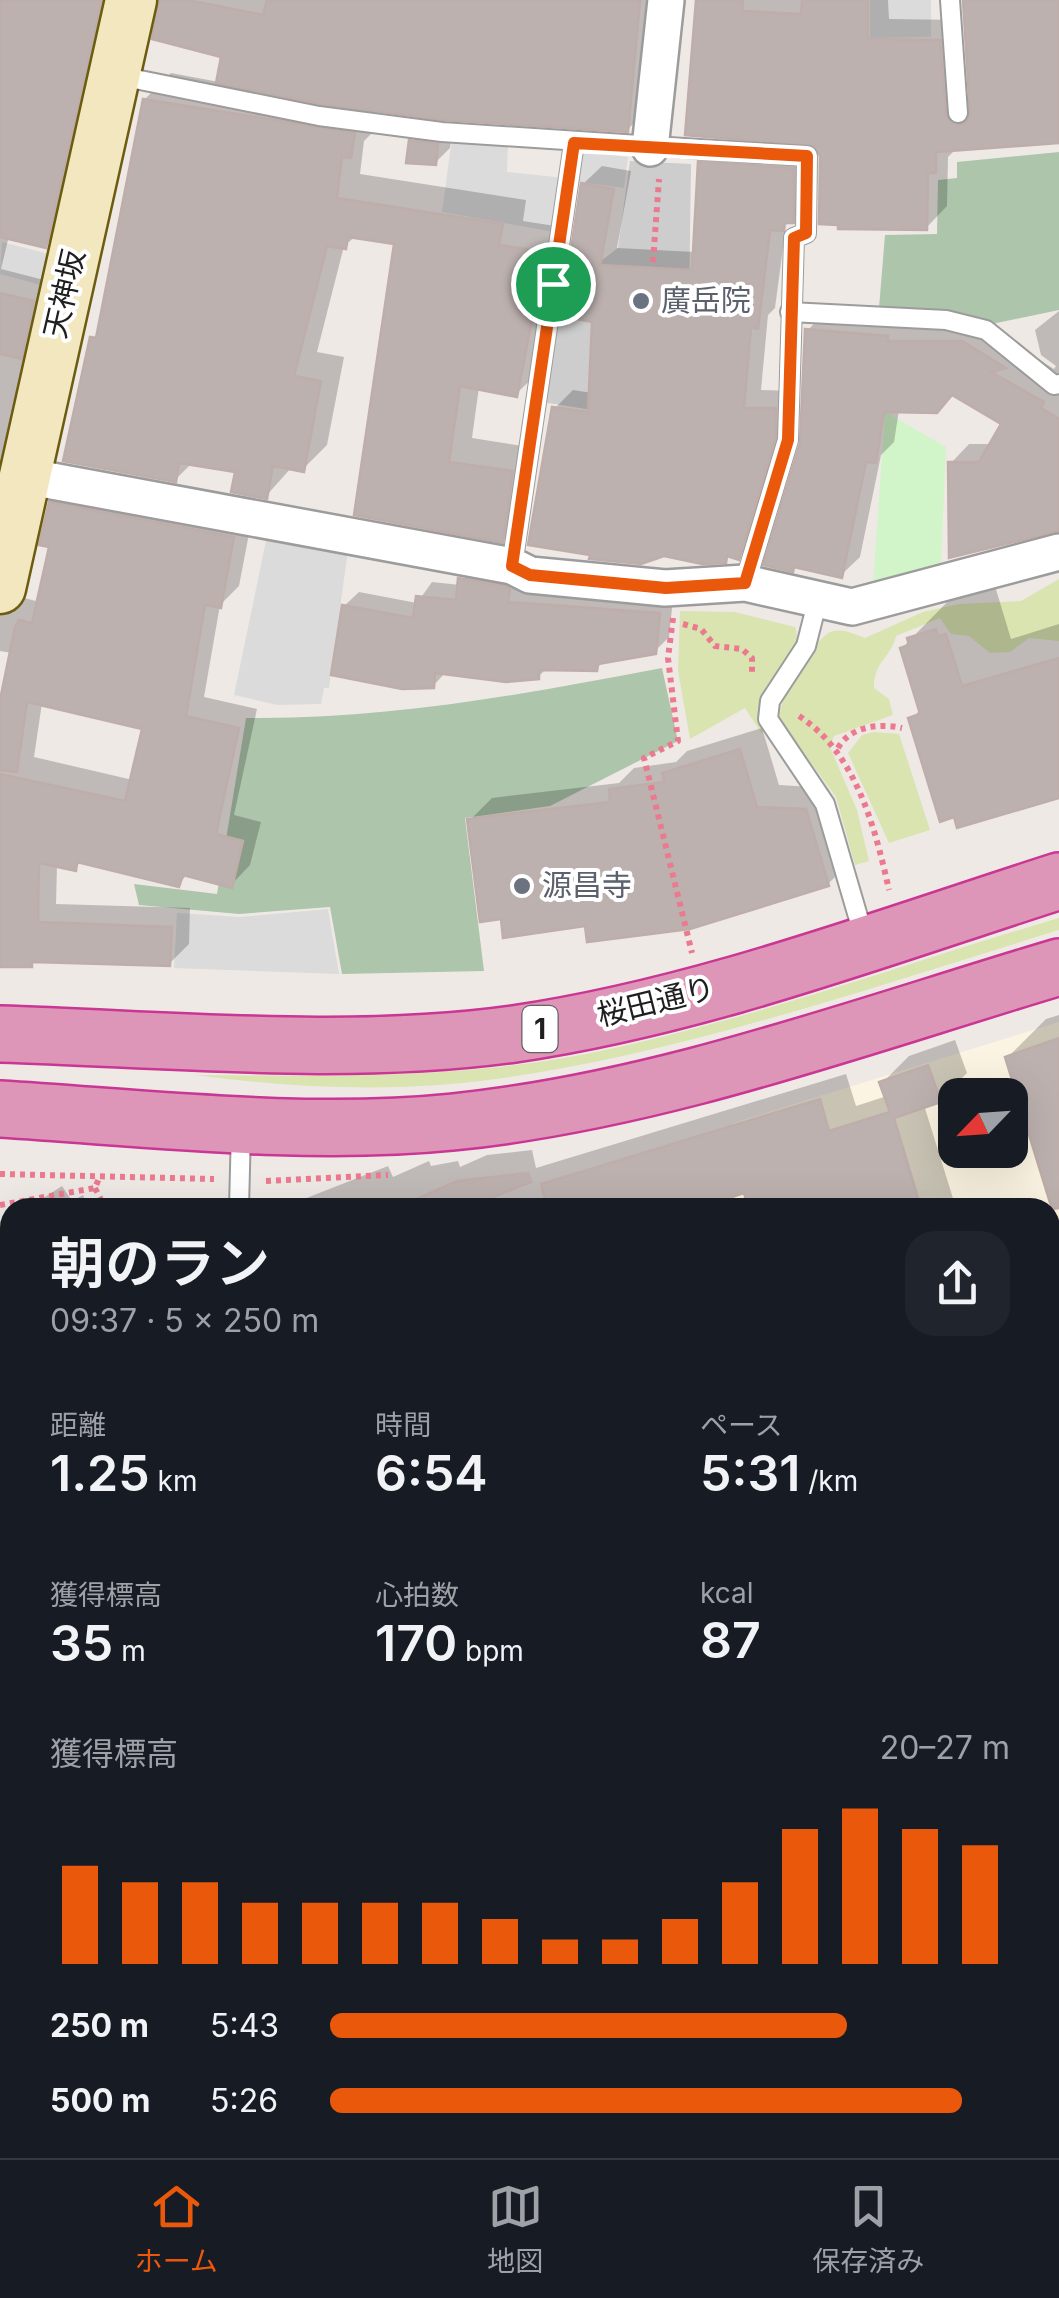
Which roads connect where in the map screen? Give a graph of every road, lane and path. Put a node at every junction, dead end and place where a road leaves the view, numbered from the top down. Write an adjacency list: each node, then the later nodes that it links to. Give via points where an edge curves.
1 (131, 0): 4 (street, 天神坂)
2 (666, 0): 7 (street)
3 (950, 0): 5 (lane)
4 (114, 75): 6 (lane, via 319,116); 11 (street, 天神坂)
5 (958, 113)
6 (574, 143): 7 (lane); 13 (lane)
7 (655, 148): 8 (path); 9 (lane, via 807,156 806,233 794,238)
8 (653, 262)
9 (790, 312): 10 (lane, via 946,320 986,330); 14 (lane, via 788,440)
10 (1057, 389)
11 (24, 476): 13 (street); 15 (street, 天神坂)
12 (1059, 552): 17 (street, via 852,607)
13 (512, 566): 16 (street, via 530,575)
14 (745, 583): 16 (street); 17 (street)
15 (0, 588)
16 (677, 588): 22 (path, via 668,658 678,742 644,758)
17 (818, 599): 21 (lane, via 806,646 770,701 768,719 825,804)
18 (902, 728): 19 (path, via 873,726 843,738)
19 (838, 748)
20 (1059, 881): 21 (highway, 桜田通り / 1)
21 (866, 942): 24 (highway, 桜田通り / 1, via 608,1016 512,1034 353,1044)
22 (692, 954)
23 (1059, 966): 26 (highway, via 737,1063 538,1112 449,1123)
24 (0, 1034)
25 (0, 1110): 26 (highway)
26 (241, 1123): 31 (lane)
27 (100, 1176): 28 (path)
28 (95, 1188): 29 (path); 30 (path)
29 (42, 1198)
30 (100, 1198)
31 (239, 1198)

